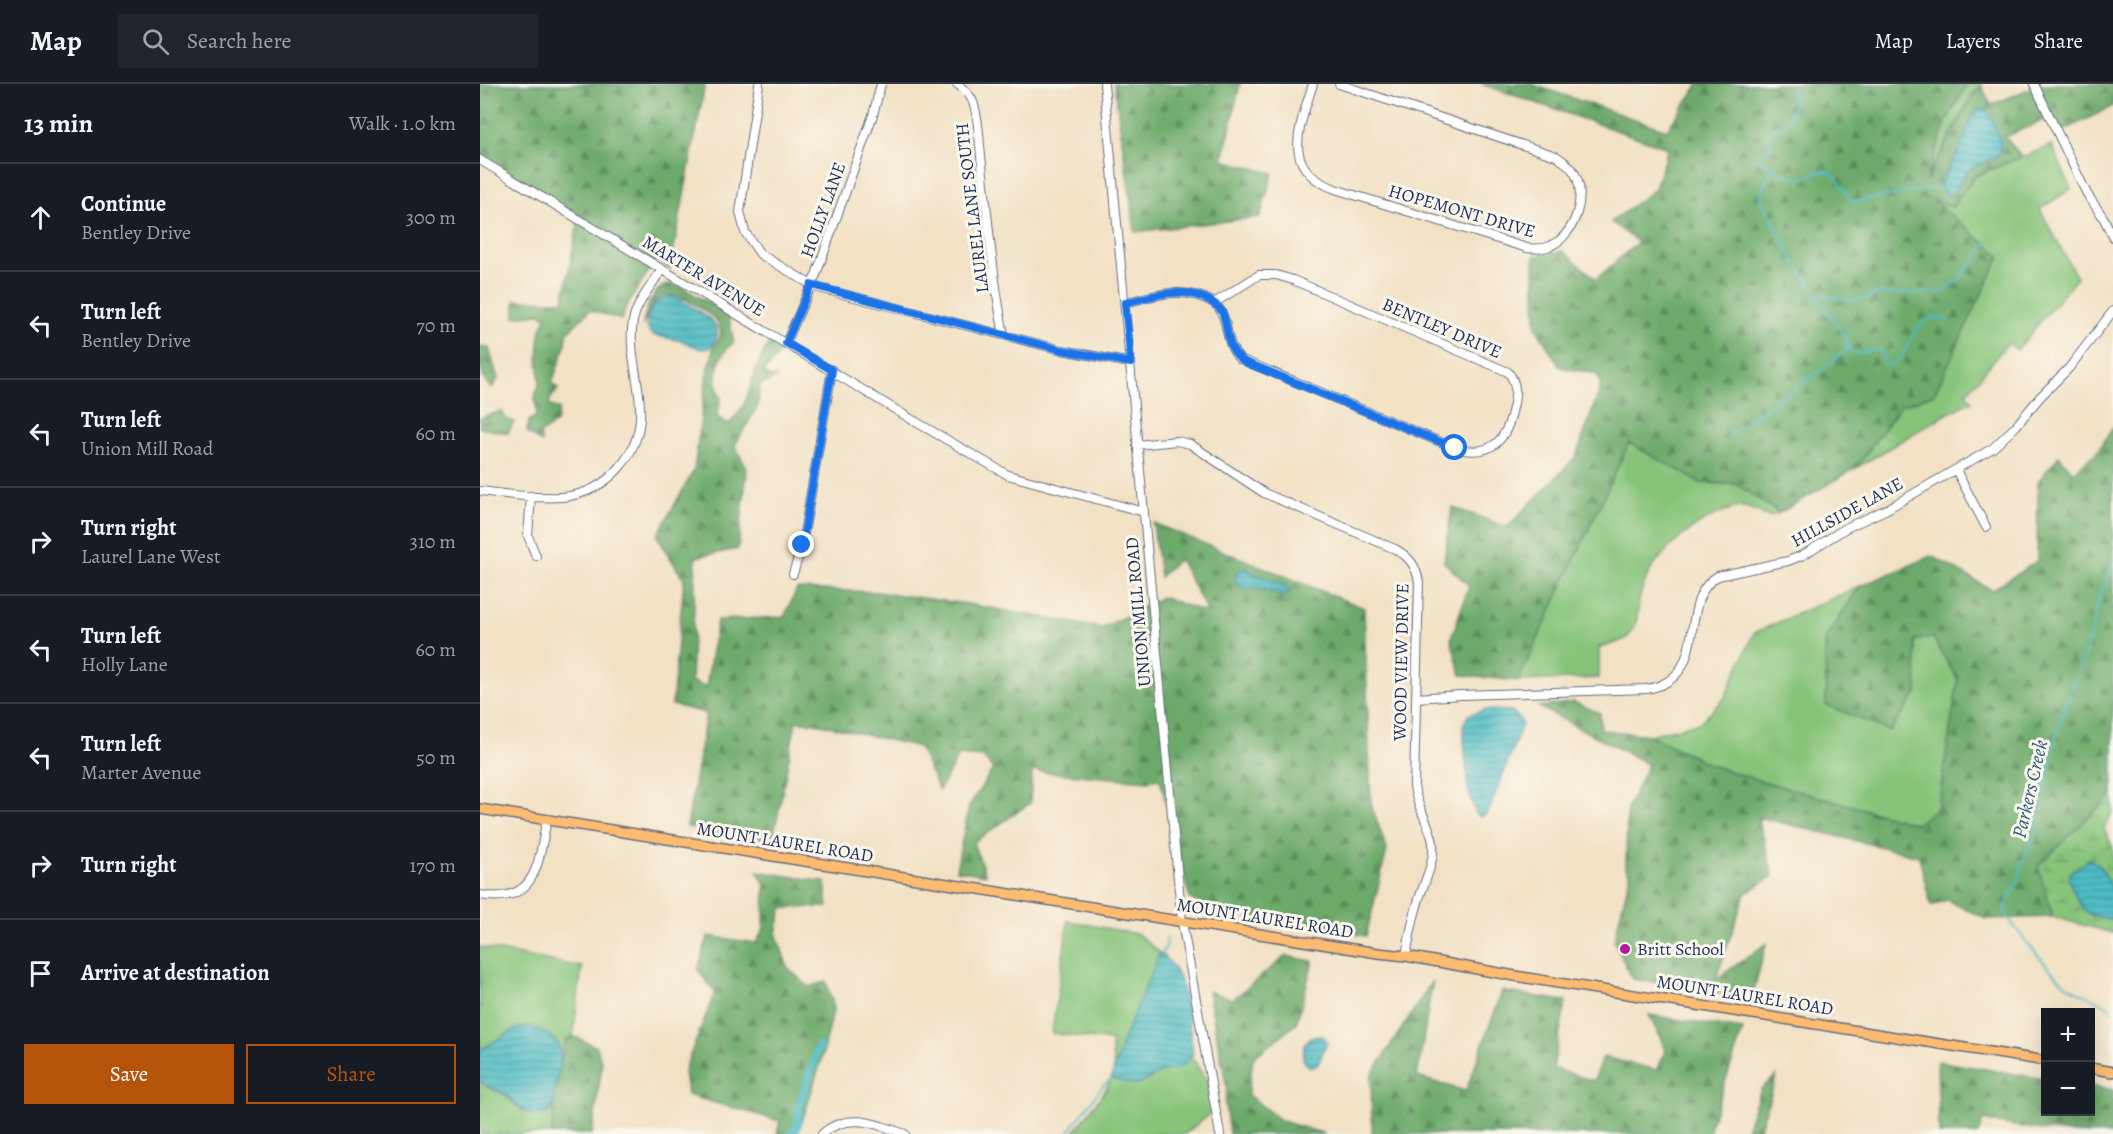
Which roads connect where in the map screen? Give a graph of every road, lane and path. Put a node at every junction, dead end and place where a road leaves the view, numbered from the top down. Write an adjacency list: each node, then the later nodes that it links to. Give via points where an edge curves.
1 (759, 84): 11 (street, via 741,201 742,223 760,254)
2 (881, 84): 11 (street, HOLLY LANE)
3 (957, 84): 15 (street, LAUREL LANE SOUTH, via 974,102 979,120 995,287)
4 (1104, 84): 12 (street, UNION MILL ROAD)
5 (1313, 84): 6 (street, HOPEMONT DRIVE, via 1297,141 1301,163 1316,181 1527,248 1550,246 1569,231 1578,208 1578,183 1567,163 1556,156)
6 (1339, 84)
7 (2034, 84): 9 (street, via 2087,194)
8 (480, 160): 10 (street, MARTER AVENUE)
9 (2113, 237)
10 (662, 269): 16 (street, MARTER AVENUE); 22 (street, via 633,322 640,420 629,456 612,476 589,490 562,497)
11 (811, 285): 15 (street); 16 (street, HOLLY LANE)
12 (1125, 303): 13 (street, via 1180,292); 17 (street, UNION MILL ROAD)
13 (1214, 303): 13 (street, BENTLEY DRIVE, via 1259,275 1276,275 1508,372 1515,382 1516,396 1506,431 1487,449 1461,449 1245,362 1232,350 1222,311)
14 (2113, 311): 20 (street, HILLSIDE LANE, via 2068,368 2002,440)
15 (1005, 335): 17 (street, via 1076,354)
16 (786, 343): 18 (street, MARTER AVENUE)
17 (1131, 363): 19 (street, UNION MILL ROAD)
18 (832, 370): 23 (street, MARTER AVENUE, via 1008,475); 26 (street, via 802,545)
19 (1137, 445): 23 (street, UNION MILL ROAD); 27 (street, WOOD VIEW DRIVE, via 1177,441 1190,444 1263,493 1383,543 1407,557 1419,582)
20 (1956, 470): 24 (street); 27 (street, HILLSIDE LANE, via 1796,558 1714,578 1699,602 1684,664 1661,685 1646,689)
21 (480, 491): 22 (street)
22 (531, 496): 25 (street, via 528,536)
23 (1144, 512): 31 (street, UNION MILL ROAD)
24 (1986, 527)
25 (536, 556)
26 (793, 574)
27 (1416, 698): 32 (street, WOOD VIEW DRIVE, via 1415,794 1433,850)
28 (480, 809): 29 (main road, MOUNT LAUREL ROAD)
29 (547, 819): 30 (street, via 538,864 527,885 510,895); 31 (main road, MOUNT LAUREL ROAD)
30 (480, 895)
31 (1182, 922): 32 (main road, MOUNT LAUREL ROAD); 38 (street, UNION MILL ROAD)
32 (1406, 956): 33 (main road, MOUNT LAUREL ROAD)
33 (2041, 1060)
34 (2095, 1069): 35 (main road)
35 (2113, 1072)
36 (822, 1134): 37 (street, via 840,1123 857,1120)
37 (905, 1134)
38 (1220, 1134)

